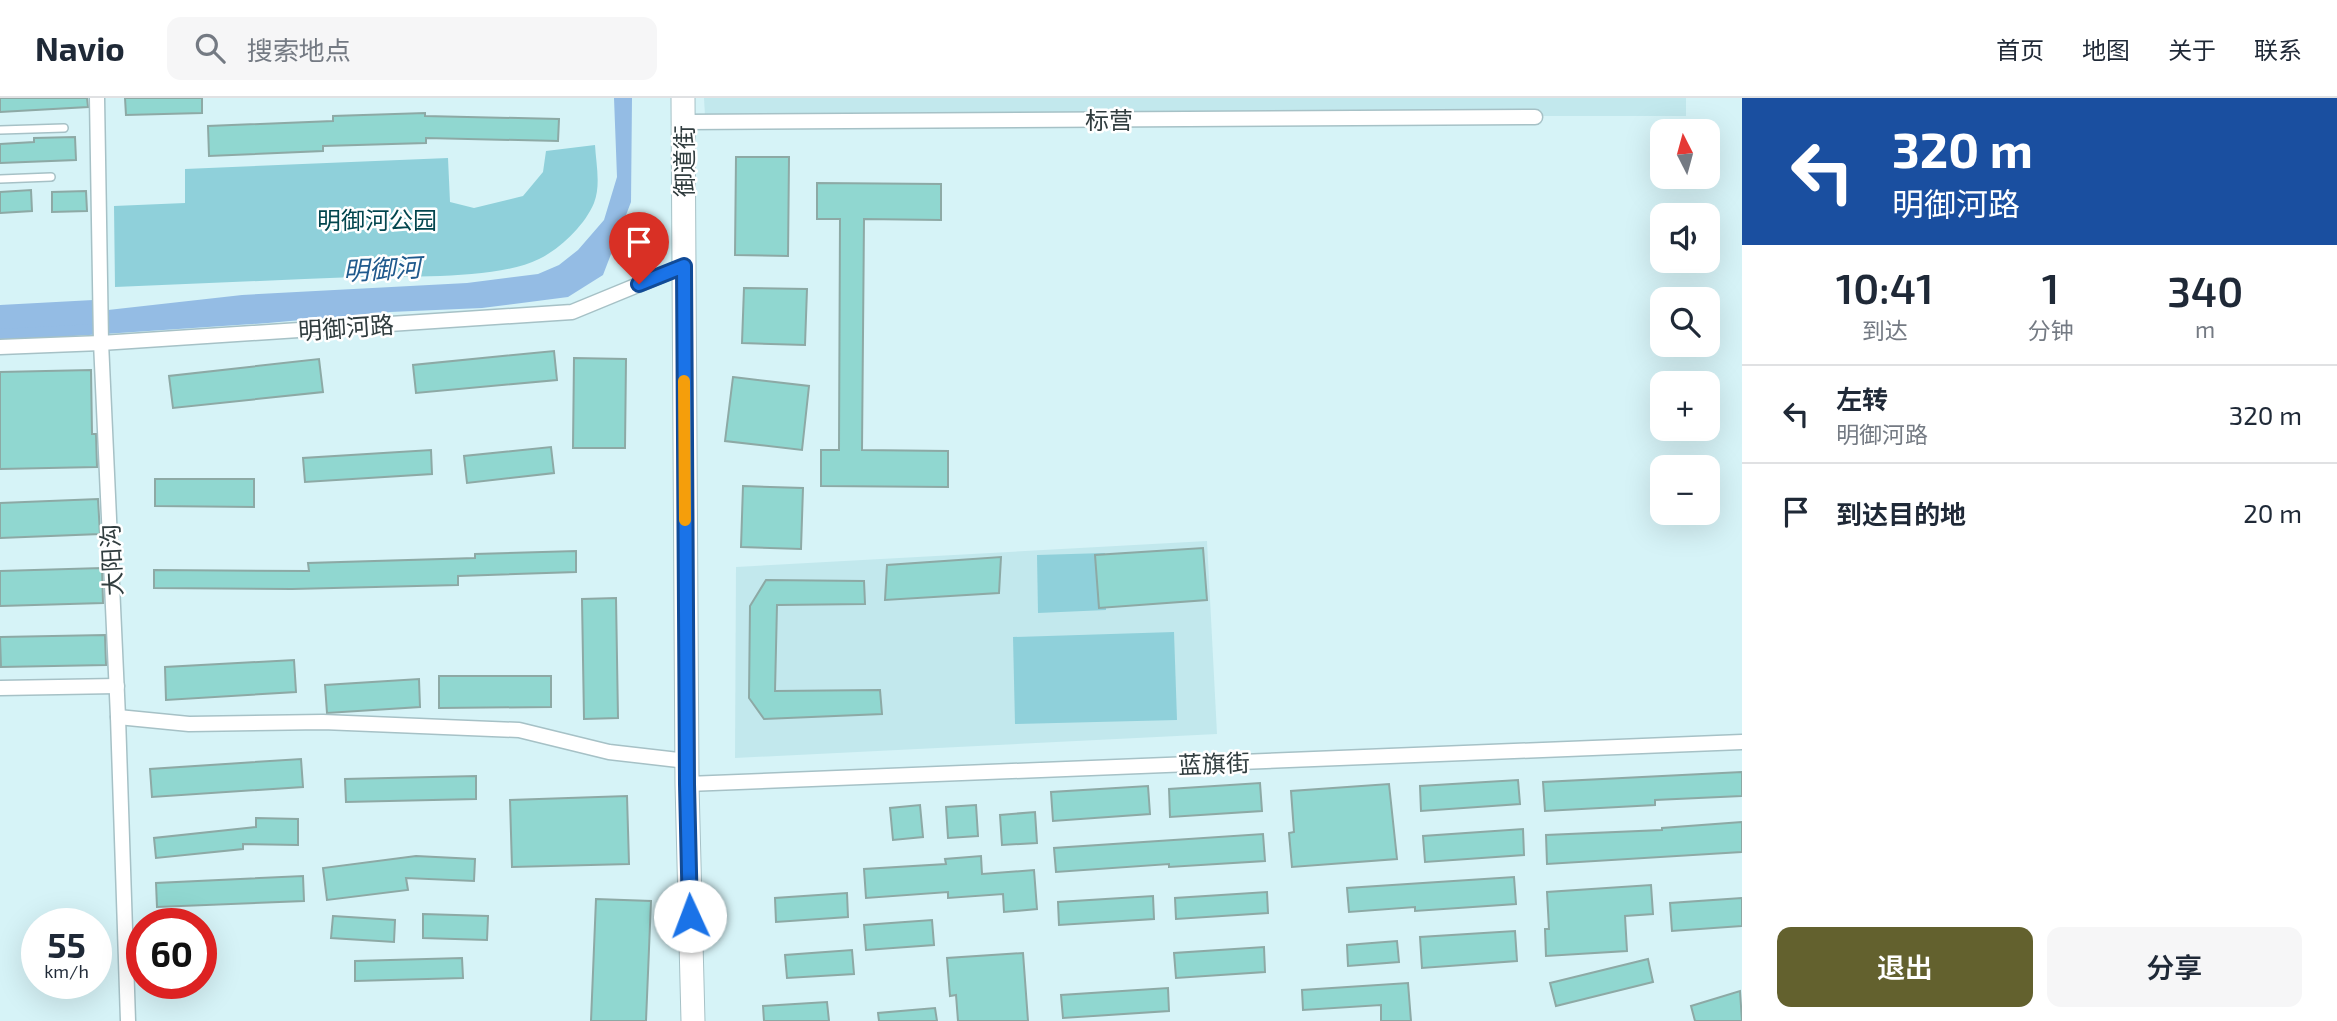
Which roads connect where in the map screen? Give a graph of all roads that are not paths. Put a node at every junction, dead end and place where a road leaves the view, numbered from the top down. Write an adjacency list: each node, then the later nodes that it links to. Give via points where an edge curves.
1 (97, 98): 10 (street, 大阳沟)
2 (683, 98): 4 (main road, 御道街)
3 (1535, 117): 4 (street, 标营)
4 (683, 122): 9 (main road, 御道街)
5 (64, 128): 6 (lane)
6 (0, 130)
7 (51, 177): 8 (lane)
8 (0, 178)
9 (684, 266): 10 (street, 明御河路, via 572,312); 16 (main road, 御道街)
10 (101, 342): 11 (street, 明御河路); 12 (street, 大阳沟)
11 (0, 347)
12 (117, 686): 13 (street); 14 (street, 大阳沟)
13 (0, 688)
14 (118, 717): 16 (street, via 188,724 323,722 519,730 609,752); 18 (street, 大阳沟)
15 (1742, 742): 17 (street, 蓝旗街)
16 (687, 761): 17 (main road, 御道街)
17 (687, 784): 19 (main road, 御道街)
18 (128, 1021)
19 (693, 1021)

